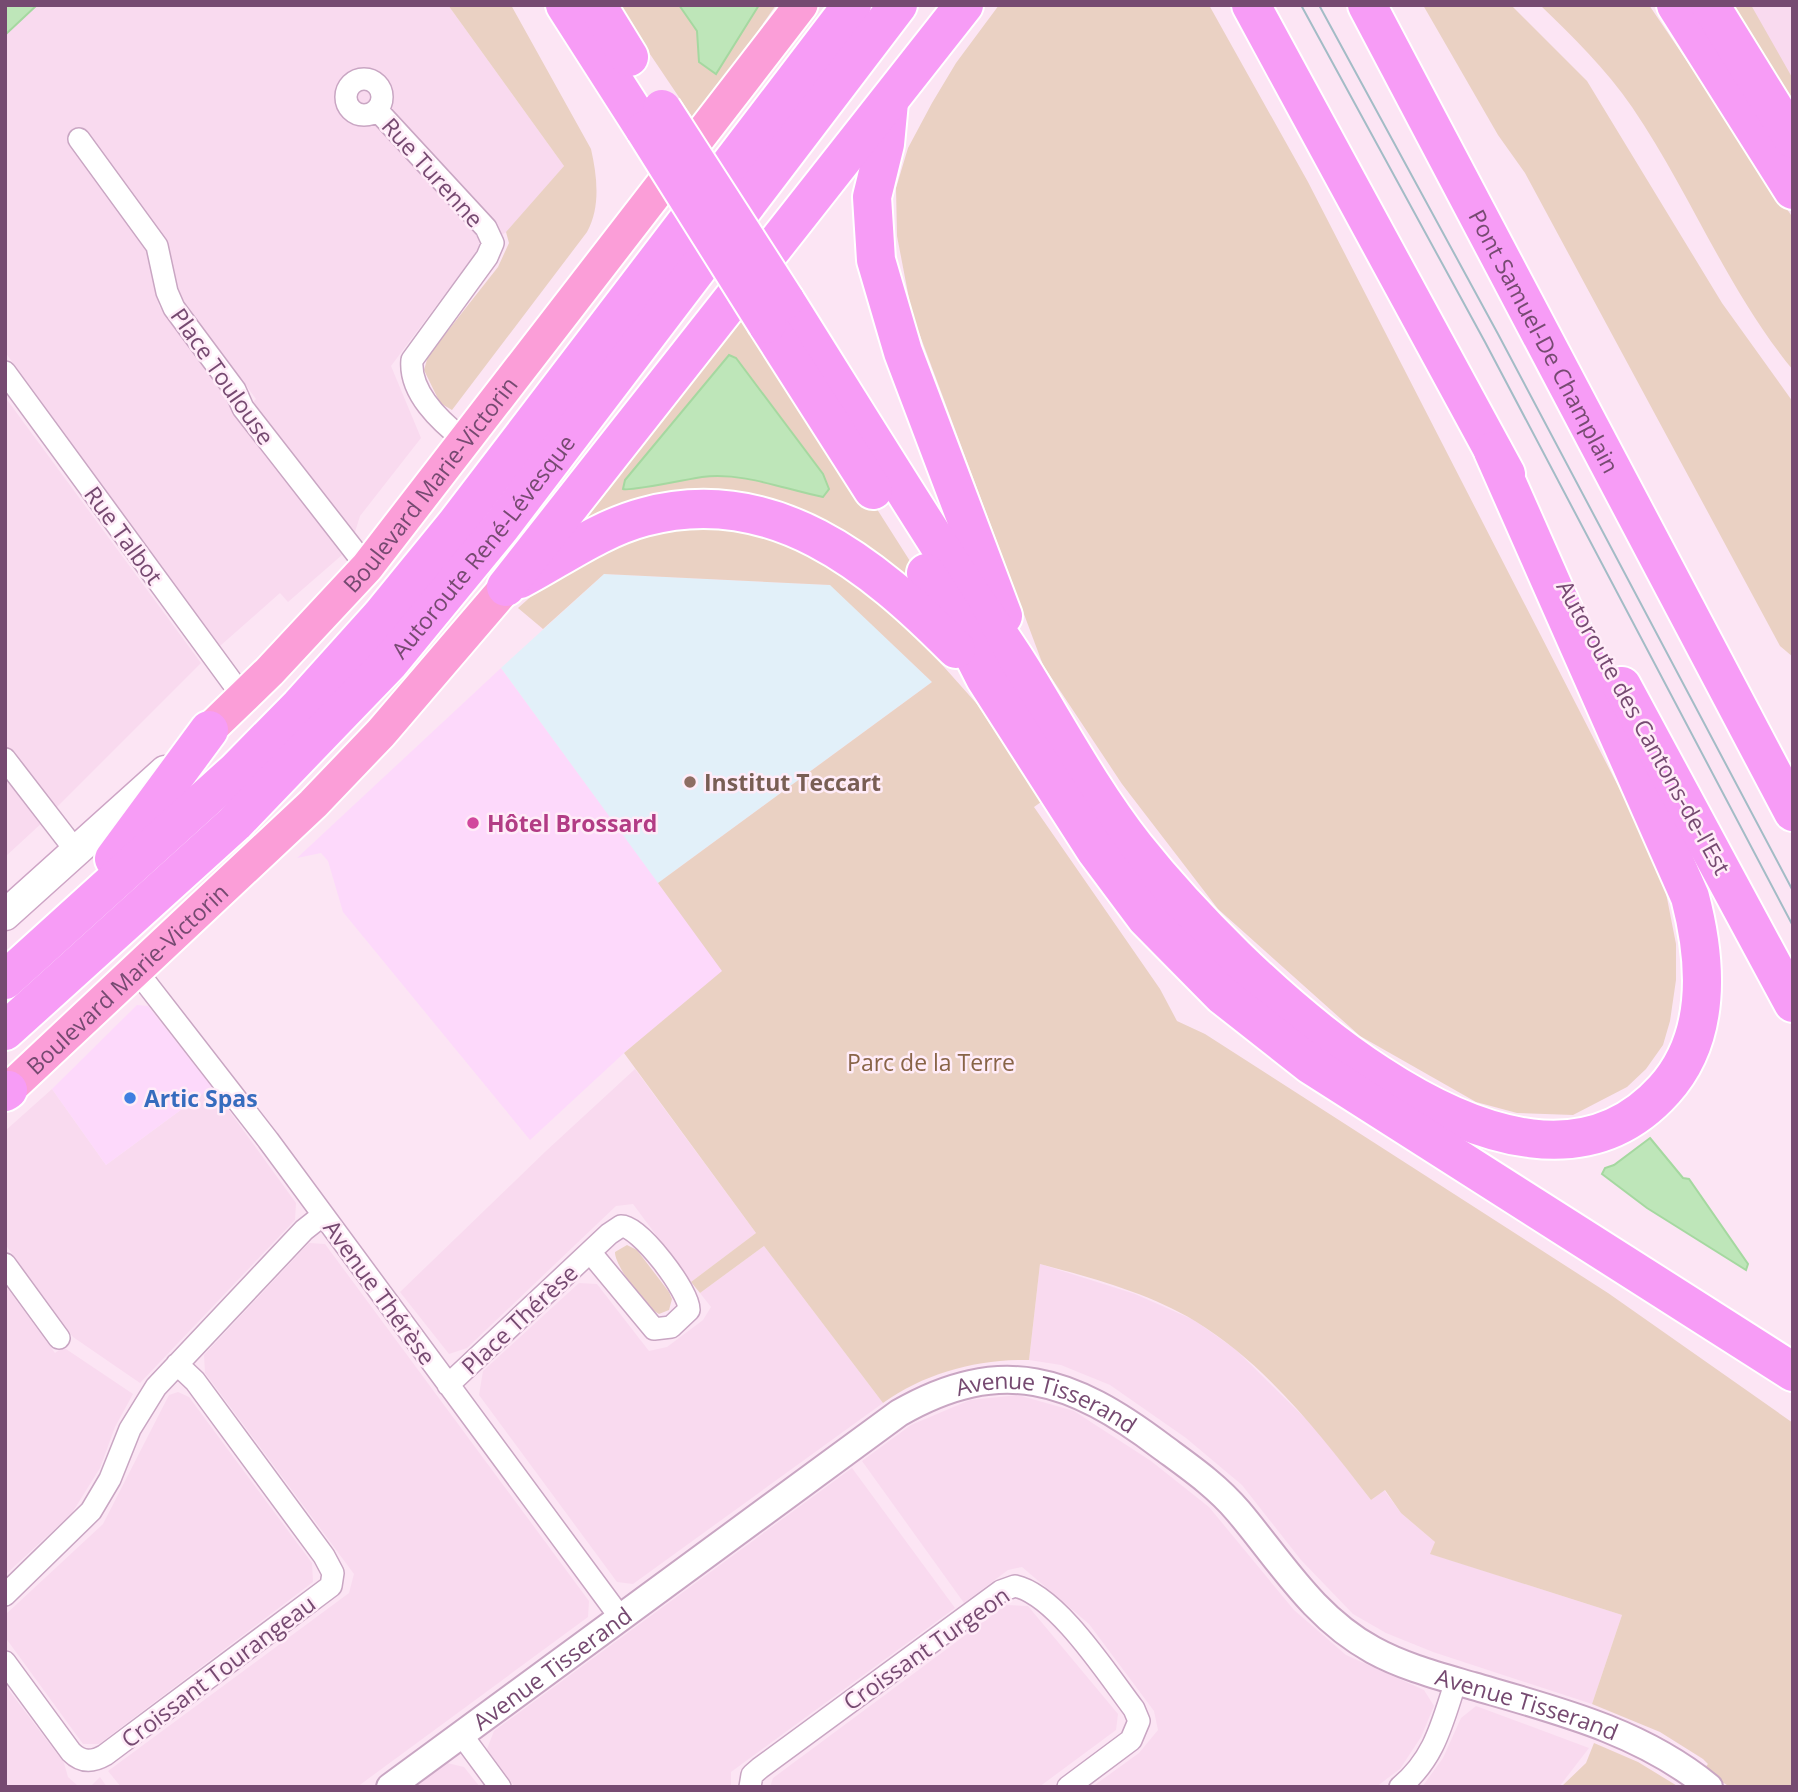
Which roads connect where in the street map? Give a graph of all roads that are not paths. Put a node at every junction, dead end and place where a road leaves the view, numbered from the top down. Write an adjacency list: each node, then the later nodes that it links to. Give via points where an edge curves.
1 (565, 5): 15 (highway)
2 (597, 5): 15 (highway)
3 (801, 5): 21 (main road, Boulevard Marie-Victorin)
4 (852, 5): 35 (highway, Autoroute René-Lévesque, via 397,598 250,757)
5 (898, 5): 39 (highway, Autoroute René-Lévesque, via 500,528 390,662 235,823)
6 (964, 5): 13 (highway)
7 (1251, 5): 22 (highway)
8 (1367, 5): 26 (highway, Pont Samuel-De Champlain)
9 (1662, 5): 12 (highway)
10 (1676, 5): 12 (highway)
11 (1710, 5): 17 (highway)
12 (1725, 84): 18 (highway)
13 (889, 101): 24 (highway); 25 (highway, via 885,144 872,197 876,260 903,352)
14 (377, 110): 21 (street, Rue Turenne, via 486,228 493,243 412,360 415,380 426,401)
15 (653, 119): 19 (highway, bridge)
16 (79, 139): 23 (street, Place Toulouse, via 157,246 174,308 236,390 243,408)
17 (1793, 139)
18 (1793, 190)
19 (776, 312): 25 (highway); 27 (highway)
20 (5, 372): 28 (street, Rue Talbot)
21 (464, 440): 23 (main road, Boulevard Marie-Victorin)
22 (1493, 451): 25 (highway, via 1690,897 1700,940 1701,1003 1684,1060 1651,1104 1614,1128 1568,1141 1535,1141 1494,1133 1432,1105 1321,1031 1223,946 1156,872 1087,780); 38 (highway, Autoroute des Cantons-de-l'Est)
23 (367, 567): 28 (main road, Boulevard Marie-Victorin)
24 (506, 587): 27 (highway, via 606,531 645,517 703,510 748,514 812,535 856,560 906,600); 36 (main road, Boulevard Marie-Victorin, via 381,733 313,804)
25 (1024, 674)
26 (1722, 677): 31 (highway); 32 (highway)
27 (985, 678): 46 (highway, via 1078,825 1130,897 1184,959 1245,1016 1320,1071)
28 (243, 698): 29 (main road, Boulevard Marie-Victorin)
29 (209, 730): 33 (main road, Boulevard Marie-Victorin); 35 (highway)
30 (5, 759): 33 (street)
31 (1793, 771)
32 (1793, 812)
33 (76, 851): 34 (main road, Boulevard Marie-Victorin)
34 (5, 915)
35 (62, 928): 37 (highway, Autoroute René-Lévesque)
36 (136, 970): 40 (main road, Boulevard Marie-Victorin); 41 (street, Avenue Thérèse)
37 (5, 980)
38 (1793, 1003)
39 (5, 1031)
40 (6, 1092)
41 (323, 1215): 45 (street); 47 (street, Avenue Thérèse)
42 (590, 1252): 42 (street, Place Thérèse, via 615,1230 630,1226 685,1295 689,1310 671,1327 654,1329); 47 (street, Place Thérèse)
43 (5, 1264): 44 (street)
44 (59, 1338)
45 (177, 1364): 48 (street, via 130,1429 91,1511); 50 (street, Croissant Tourangeau, via 195,1381 324,1556 333,1573 331,1586 92,1761 71,1752)
46 (1793, 1372)
47 (448, 1385): 49 (street, Avenue Thérèse)
48 (5, 1595)
49 (620, 1617): 51 (street, Avenue Tisserand, via 899,1413 945,1391 1015,1380 1073,1391 1124,1418 1225,1497 1303,1595 1336,1625 1376,1652); 52 (street, Avenue Tisserand)
50 (5, 1662)
51 (1455, 1681): 57 (street, via 1435,1747); 58 (street, Avenue Tisserand, via 1627,1736 1667,1756)
52 (461, 1734): 53 (street, Avenue Tisserand); 54 (street)
53 (390, 1787)
54 (500, 1787)
55 (750, 1787): 56 (street, Croissant Turgeon, via 752,1775 760,1768 1001,1591 1015,1586 1034,1594 1070,1626 1139,1721 1131,1740)
56 (1068, 1787)
57 (1400, 1787)
58 (1709, 1787)

